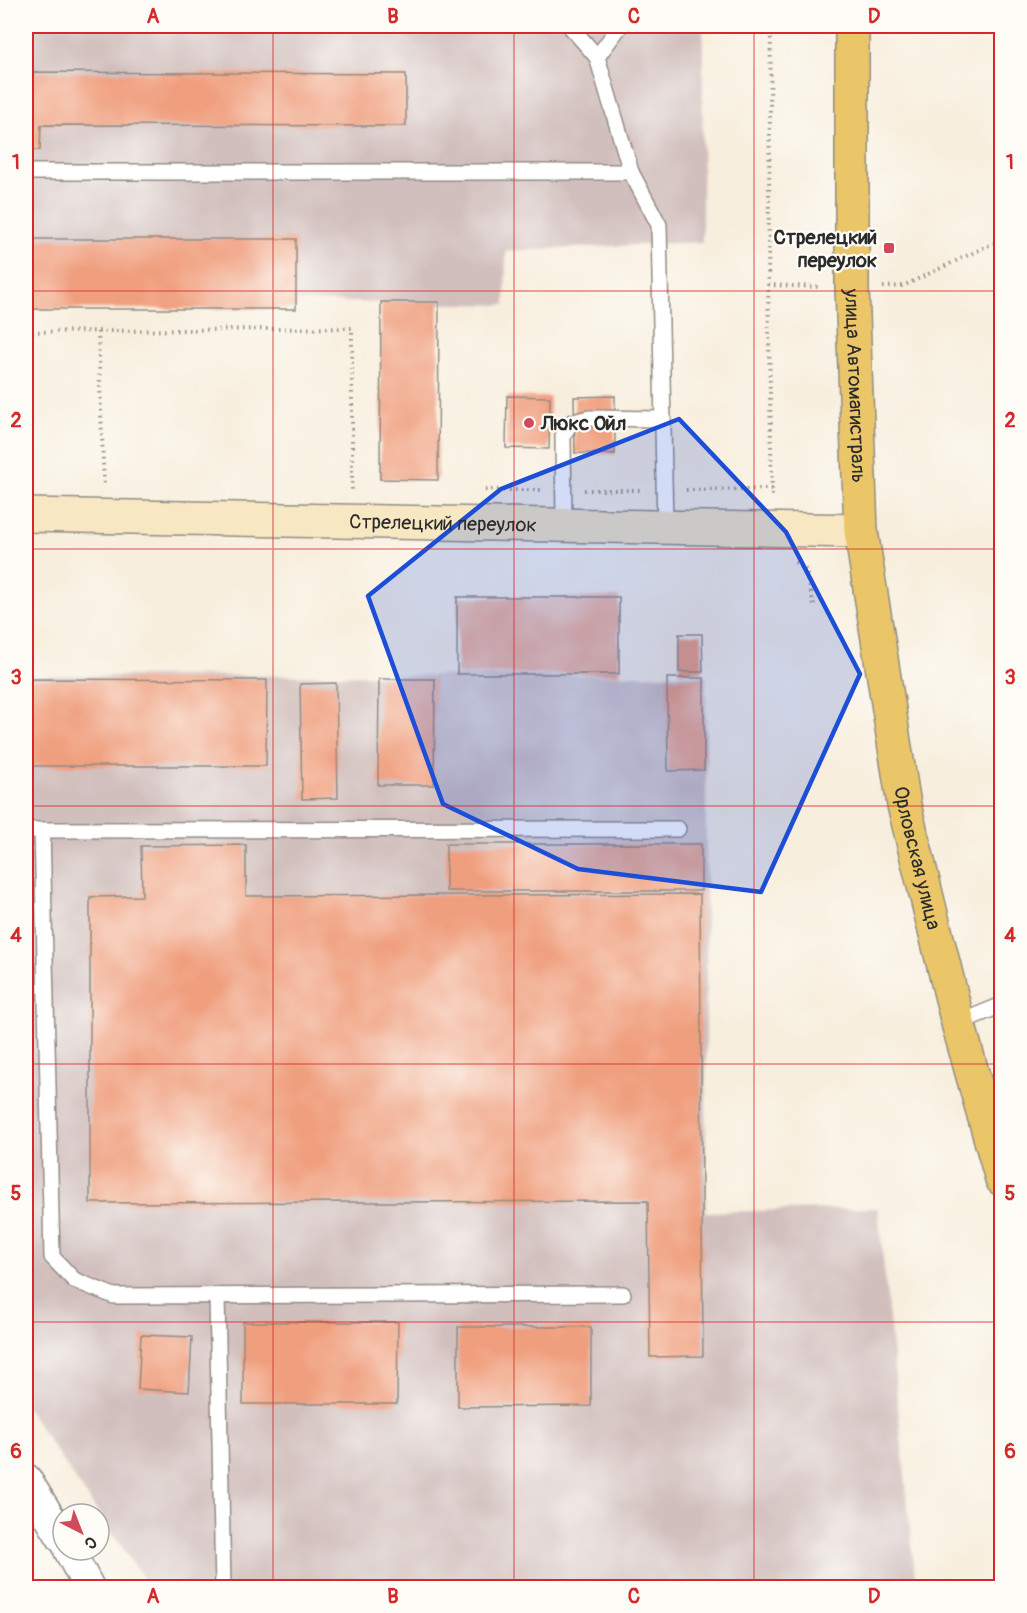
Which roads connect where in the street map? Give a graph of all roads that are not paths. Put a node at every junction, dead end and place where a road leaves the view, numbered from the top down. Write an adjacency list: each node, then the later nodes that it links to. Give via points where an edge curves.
1 (570, 26): 4 (lane)
2 (620, 26): 4 (lane)
3 (852, 26): 11 (main road, улица Автомагистраль, via 852,288)
4 (597, 57): 6 (lane)
5 (26, 172): 6 (lane)
6 (631, 172): 7 (lane, via 659,225)
7 (663, 419): 9 (lane, via 589,418 570,423 563,436); 10 (lane)
8 (26, 515): 9 (main road, Стрелецкий переулок)
9 (564, 525): 10 (main road, Стрелецкий переулок)
10 (665, 527): 11 (main road, Стрелецкий переулок)
11 (861, 531): 16 (main road, Орловская улица, via 904,805)
12 (678, 829): 14 (lane)
13 (26, 830): 14 (lane)
14 (42, 830): 19 (lane, via 52,1257 74,1280 114,1296)
15 (1002, 1005): 16 (lane)
16 (958, 1023): 17 (main road, Орловская улица)
17 (1002, 1179)
18 (623, 1294): 19 (lane)
19 (217, 1296): 24 (lane)
20 (26, 1479): 21 (street)
21 (51, 1520)
22 (75, 1562): 23 (street)
23 (89, 1587)
24 (223, 1587)

